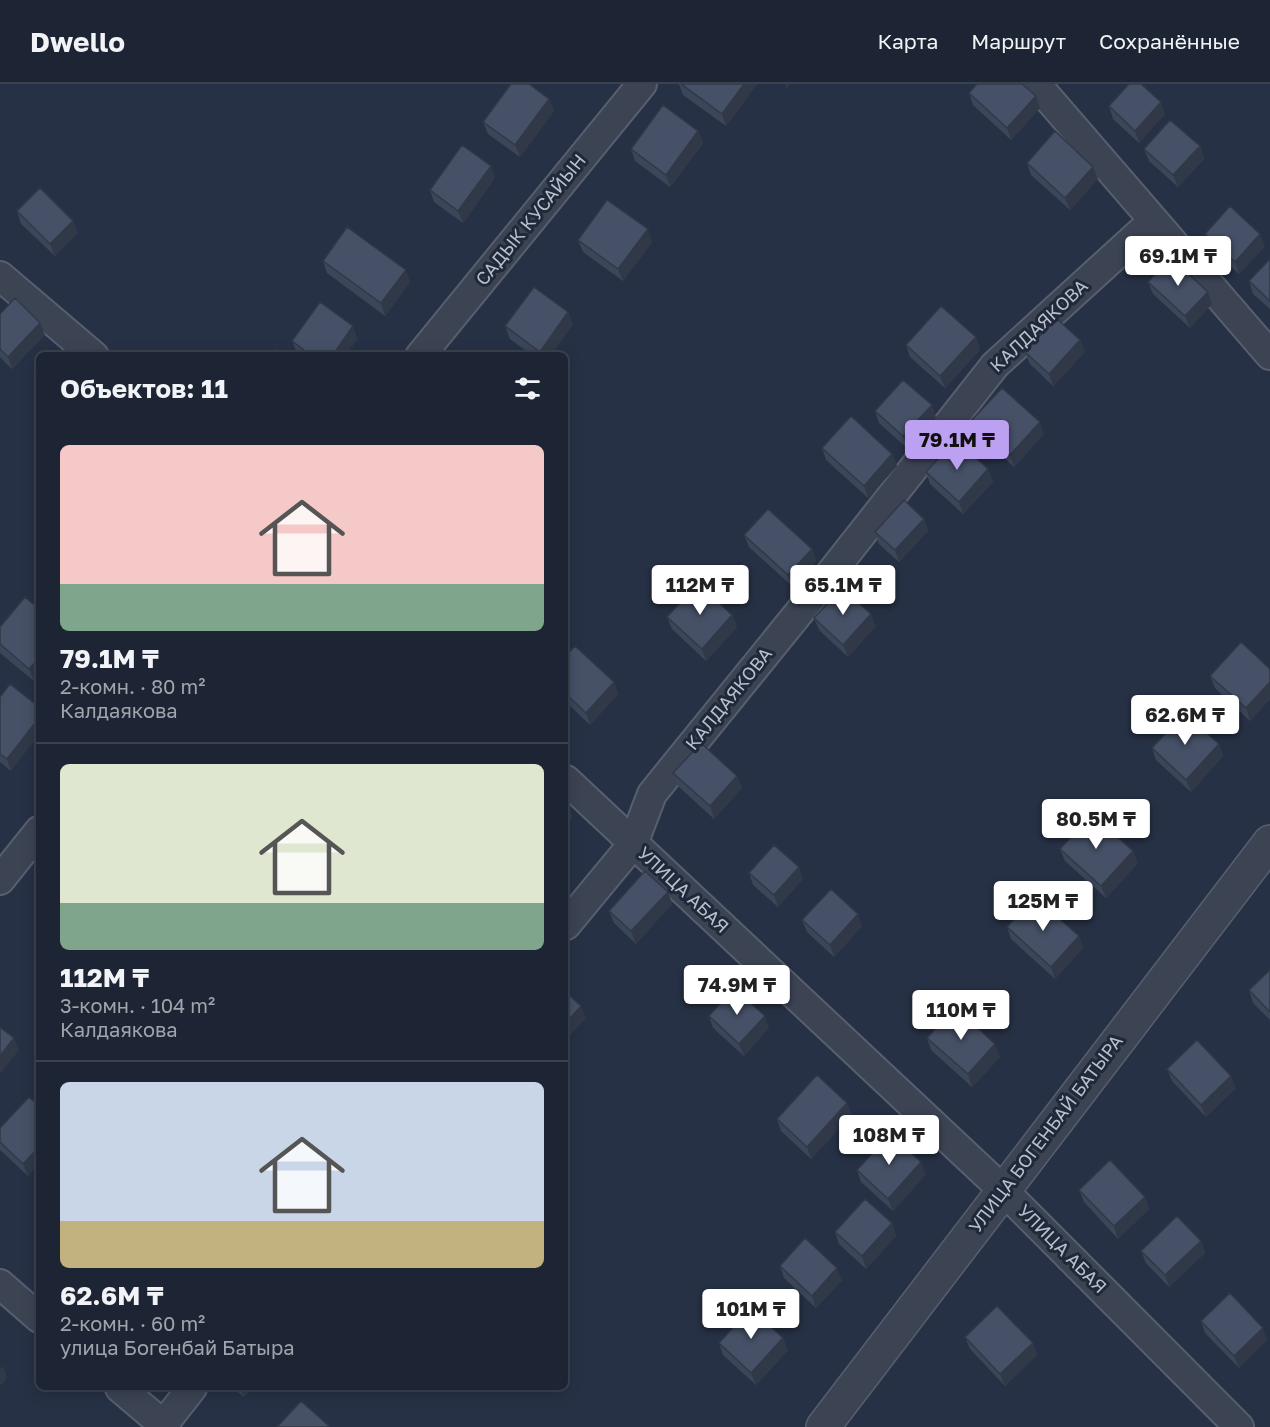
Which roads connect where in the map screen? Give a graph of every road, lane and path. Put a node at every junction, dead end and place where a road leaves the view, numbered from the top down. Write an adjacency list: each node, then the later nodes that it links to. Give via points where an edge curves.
1 (642, 84): 6 (street, САДЫК КУСАЙЫН)
2 (1036, 84): 3 (street)
3 (1153, 220): 7 (street); 11 (street, КАЛДАЯКОВА, via 995,365 652,794)
4 (0, 276): 5 (street)
5 (89, 352)
6 (423, 352)
7 (1270, 355)
8 (568, 782): 11 (street, УЛИЦА АБАЯ)
9 (36, 835): 12 (street)
10 (1270, 842): 14 (street, УЛИЦА БОГЕНБАЙ БАТЫРА)
11 (633, 843): 13 (street, КАЛДАЯКОВА); 14 (street, УЛИЦА АБАЯ)
12 (0, 880)
13 (568, 923)
14 (1003, 1190): 20 (street, УЛИЦА БОГЕНБАЙ БАТЫРА); 21 (street, УЛИЦА АБАЯ)
15 (0, 1284): 16 (street)
16 (36, 1315)
17 (122, 1390): 19 (street)
18 (191, 1390): 19 (street)
19 (164, 1426)
20 (823, 1427)
21 (1239, 1427)

